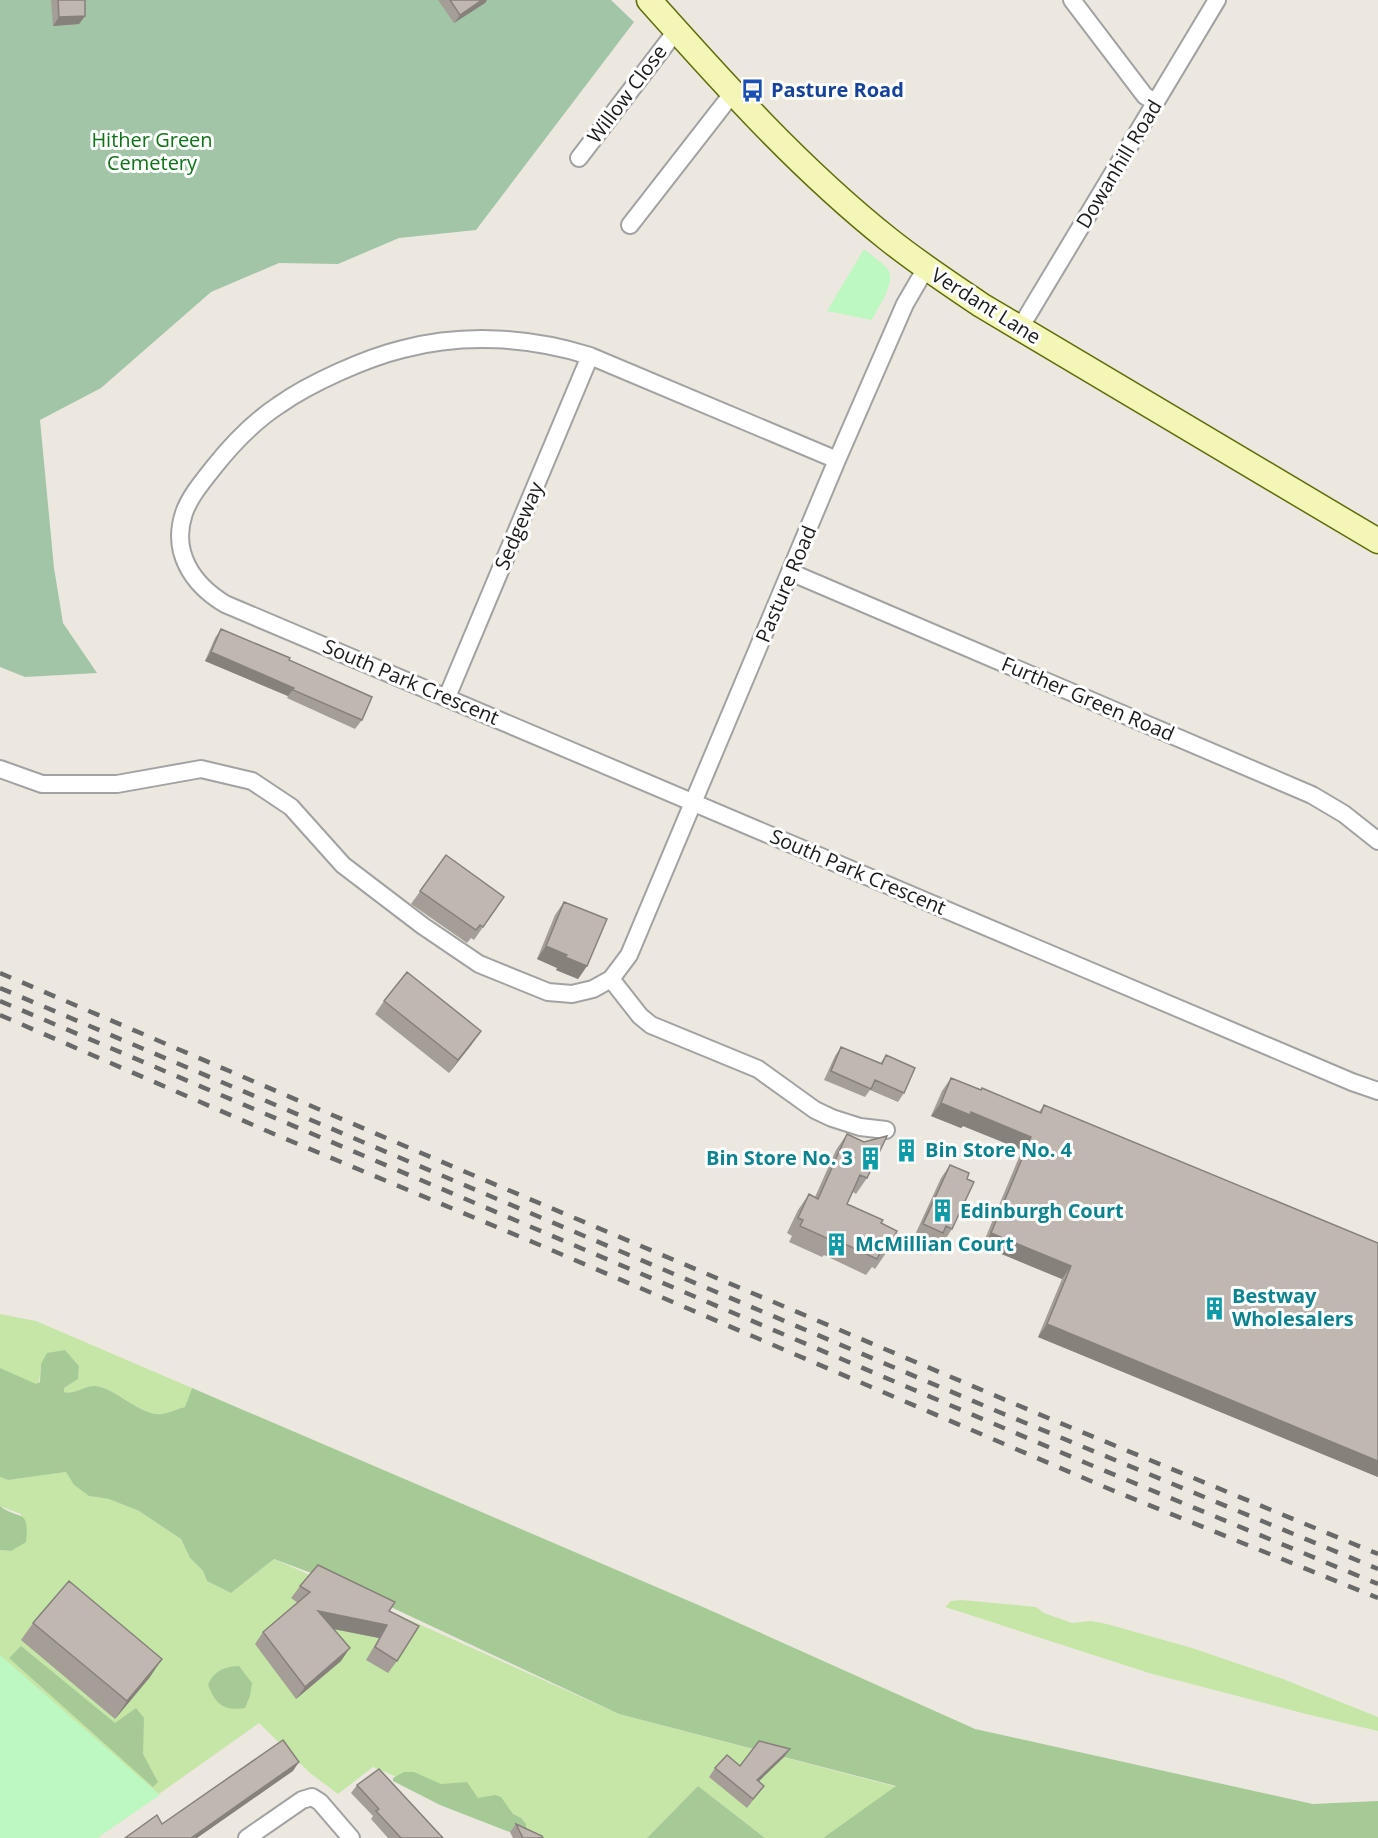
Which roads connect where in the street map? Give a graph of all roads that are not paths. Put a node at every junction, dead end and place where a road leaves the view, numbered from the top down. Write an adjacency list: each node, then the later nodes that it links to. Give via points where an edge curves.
1 (649, 0): 4 (street, Verdant Lane)
2 (1072, 0): 6 (street, via 1145,96)
3 (1217, 0): 6 (street, Dowanhill Road)
4 (676, 31): 5 (street, Verdant Lane); 7 (street, Willow Close)
5 (732, 94): 8 (street); 9 (street, Verdant Lane, via 835,193)
6 (1156, 102): 10 (street, Dowanhill Road)
7 (579, 158)
8 (630, 225)
9 (926, 268): 10 (street, Verdant Lane); 12 (street, Pasture Road, via 905,304)
10 (1020, 328): 13 (street, Verdant Lane)
11 (590, 356): 12 (street, South Park Crescent); 15 (street, Sedgeway); 15 (street, South Park Crescent, via 563,347 473,338 400,349 302,391 260,419 227,451 190,500 181,527 184,558 199,585 210,595)
12 (837, 460): 14 (street, Pasture Road)
13 (1378, 541)
14 (790, 572): 17 (street, Pasture Road); 18 (street, Further Green Road, via 1311,795 1344,814)
15 (447, 697): 17 (street, South Park Crescent)
16 (0, 769): 19 (street, via 42,784 117,784 201,769 252,781 291,807 343,865 479,964 548,992 572,994 593,989)
17 (693, 803): 19 (street, Pasture Road, via 629,955); 20 (street, South Park Crescent)
18 (1378, 841)
19 (610, 979): 21 (street, via 651,1025 758,1069 814,1110 860,1127)
20 (1378, 1090)
21 (886, 1130)
22 (247, 1838): 23 (street, via 312,1797)
23 (351, 1838)

